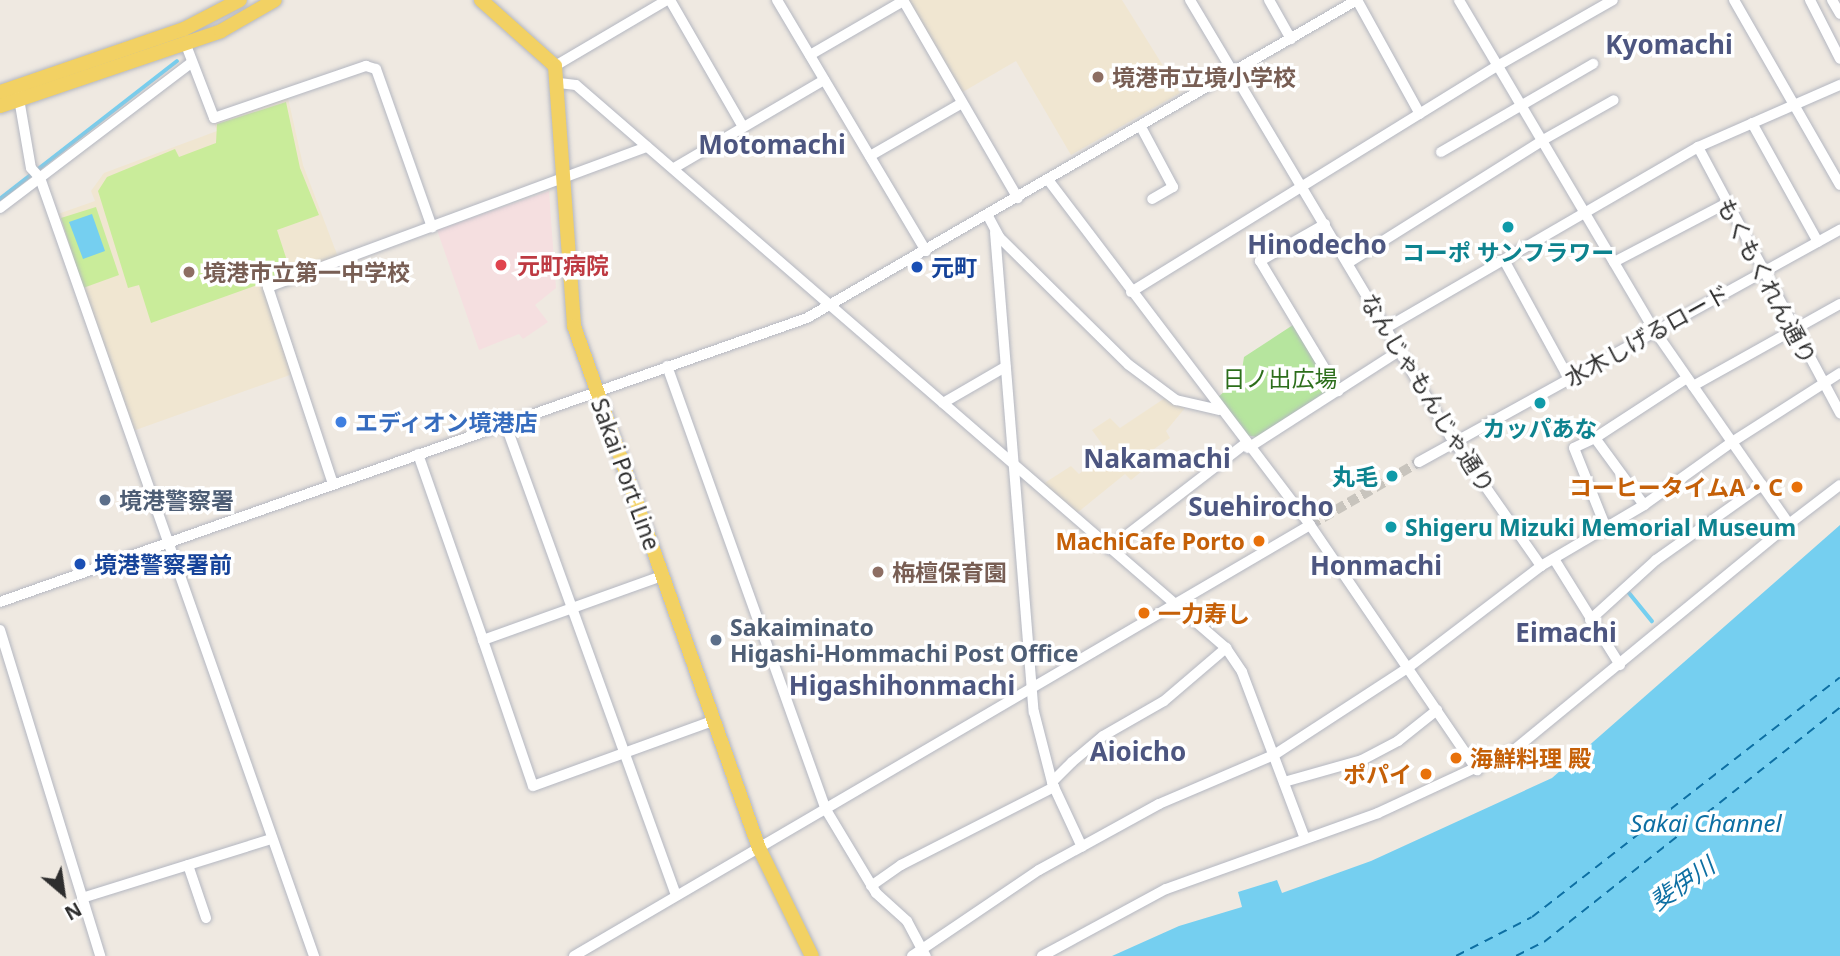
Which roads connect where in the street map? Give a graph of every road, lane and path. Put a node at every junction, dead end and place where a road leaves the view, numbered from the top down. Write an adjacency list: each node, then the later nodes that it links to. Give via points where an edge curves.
1 (240, 0): 29 (main road, via 184,30)
2 (275, 0): 17 (main road)
3 (481, 0): 23 (main road)
4 (668, 0): 23 (street); 37 (street)
5 (777, 0): 18 (street)
6 (903, 0): 18 (street); 31 (street)
7 (1190, 0): 24 (street, なんじゃもんじゃ通り)
8 (1269, 0): 16 (street)
9 (1357, 0): 16 (street); 35 (street)
10 (1459, 0): 22 (street)
11 (1614, 0): 22 (street)
12 (1734, 0): 33 (street)
13 (1810, 0): 19 (street)
14 (1832, 0): 15 (street)
15 (1840, 14)
16 (1292, 39): 24 (street)
17 (186, 45): 20 (street); 29 (main road)
18 (810, 55): 25 (street)
19 (1840, 59)
20 (192, 62): 45 (street); 57 (street, via 214,118 366,66 376,69)
21 (1594, 64): 32 (street)
22 (1499, 65): 32 (street); 35 (street)
23 (555, 66): 26 (main road, Sakai Port Line)
24 (1235, 72): 38 (street); 49 (street, なんじゃもんじゃ通り)
25 (824, 80): 37 (street); 43 (street)
26 (559, 83): 40 (street, via 576,85); 47 (main road, Sakai Port Line)
27 (1840, 85): 33 (street)
28 (0, 92): 29 (main road)
29 (18, 93): 34 (main road); 45 (street, via 31,168)
30 (1614, 100): 39 (street)
31 (962, 103): 43 (street); 50 (street)
32 (1521, 103): 39 (street); 42 (street)
33 (1794, 105): 36 (street); 48 (street)
34 (0, 106)
35 (1420, 114): 49 (street)
36 (1752, 123): 41 (street); 60 (street)
37 (743, 127): 44 (street)
38 (1141, 127): 46 (street); 51 (street, via 1173,187)
39 (1543, 140): 54 (street); 64 (street)
40 (647, 147): 44 (street); 47 (street)
41 (1698, 147): 52 (street, もくもくれん通り); 54 (street)
42 (1441, 152)
43 (870, 156): 61 (street)
44 (674, 168): 68 (street)
45 (40, 178): 53 (street); 99 (street)
46 (1049, 181): 50 (street); 66 (street)
47 (561, 182): 57 (street); 79 (main road, Sakai Port Line, via 574,326)
48 (1840, 185)
49 (1302, 186): 56 (street, なんじゃもんじゃ通り); 66 (street)
50 (1018, 198): 55 (street)
51 (1152, 199)
52 (1727, 204): 63 (street); 65 (street, もくもくれん通り)
53 (0, 208)
54 (1586, 212): 62 (street); 63 (street)
55 (988, 216): 59 (street); 61 (street)
56 (1325, 224): 64 (street, なんじゃもんじゃ通り); 80 (street, via 1260,261)
57 (432, 227): 92 (street, via 266,290)
58 (1840, 230): 60 (street, 水木しげるロード)
59 (995, 232): 74 (street); 82 (street, via 1129,365 1176,400)
60 (1818, 242): 65 (street, 水木しげるロード)
61 (926, 251): 68 (street)
62 (1504, 260): 70 (street); 76 (street)
63 (1614, 262): 71 (street)
64 (1348, 263): 70 (street, なんじゃもんじゃ通り)
65 (1762, 272): 69 (street, もくもくれん通り); 71 (street, 水木しげるロード)
66 (1131, 292): 82 (street)
67 (1840, 304): 69 (street)
68 (831, 306): 73 (street); 81 (street)
69 (1792, 327): 77 (street); 78 (street, もくもくれん通り)
70 (1386, 328): 72 (street, なんじゃもんじゃ通り)
71 (1654, 330): 76 (street, 水木しげるロード); 77 (street)
72 (1399, 351): 80 (street); 86 (street, なんじゃもんじゃ通り)
73 (667, 366): 79 (street); 121 (street)
74 (1005, 368): 81 (street); 91 (street)
75 (1840, 373): 78 (street)
76 (1568, 377): 86 (street, 水木しげるロード)
77 (1690, 382): 85 (street); 87 (street)
78 (1822, 385): 83 (street, もくもくれん通り); 87 (street)
79 (596, 390): 84 (street); 103 (main road, Sakai Port Line)
80 (1338, 391): 88 (street)
81 (943, 403): 91 (street)
82 (1219, 410): 88 (street)
83 (1840, 413)
84 (505, 423): 89 (street); 106 (street)
85 (1595, 438): 95 (street); 98 (street, via 1574,448)
86 (1454, 442): 90 (street, 水木しげるロード); 102 (street, なんじゃもんじゃ通り)
87 (1732, 442): 93 (street); 95 (street)
88 (1246, 446): 97 (street); 100 (street)
89 (418, 454): 92 (street); 109 (street)
90 (1419, 463)
91 (1012, 464): 100 (street); 113 (street)
92 (333, 484): 99 (street)
93 (1762, 485): 96 (street); 107 (street, via 1656,560)
94 (1840, 485): 96 (street)
95 (1644, 505): 98 (street)
96 (1789, 524): 111 (street)
97 (1310, 525): 105 (street); 112 (street)
98 (1606, 528): 101 (street)
99 (166, 544): 104 (street); 122 (street)
100 (1109, 549): 105 (street)
101 (1553, 559): 102 (street); 107 (street)
102 (1541, 566): 112 (street)
103 (662, 576): 106 (street); 115 (main road, Sakai Port Line)
104 (0, 602)
105 (1175, 605): 110 (street); 113 (street)
106 (573, 608): 109 (street); 116 (street)
107 (1590, 620): 111 (street)
108 (0, 630): 129 (street)
109 (482, 640): 116 (street, via 533,786)
110 (1226, 648): 117 (street, via 1242,672); 120 (street, via 1164,701 1103,736)
111 (1620, 665): 118 (street, via 1541,731)
112 (1409, 667): 114 (street); 117 (street)
113 (1032, 688): 120 (street, via 1037,734); 121 (street)
114 (1437, 710): 118 (street); 119 (street, via 1368,757)
115 (713, 721): 116 (street); 125 (main road, Sakai Port Line)
116 (625, 753): 128 (street)
117 (1274, 755): 119 (street); 124 (street, via 1159,804)
118 (1477, 770): 123 (street)
119 (1284, 782): 123 (street)
120 (1053, 784): 124 (street); 127 (street, via 901,865)
121 (825, 808): 125 (street); 127 (street)
122 (272, 839): 126 (street); 133 (street)
123 (1304, 839): 136 (street, via 1166,889)
124 (1082, 846): 131 (street, via 1039,870)
125 (759, 848): 128 (street); 135 (main road, Sakai Port Line)
126 (188, 865): 129 (street); 130 (street)
127 (871, 886): 131 (street, via 907,921)
128 (676, 895): 134 (street)
129 (82, 898): 132 (street)
130 (206, 918)
131 (920, 954)
132 (100, 956)
133 (314, 956)
134 (574, 956)
135 (812, 956)
136 (1042, 956)

